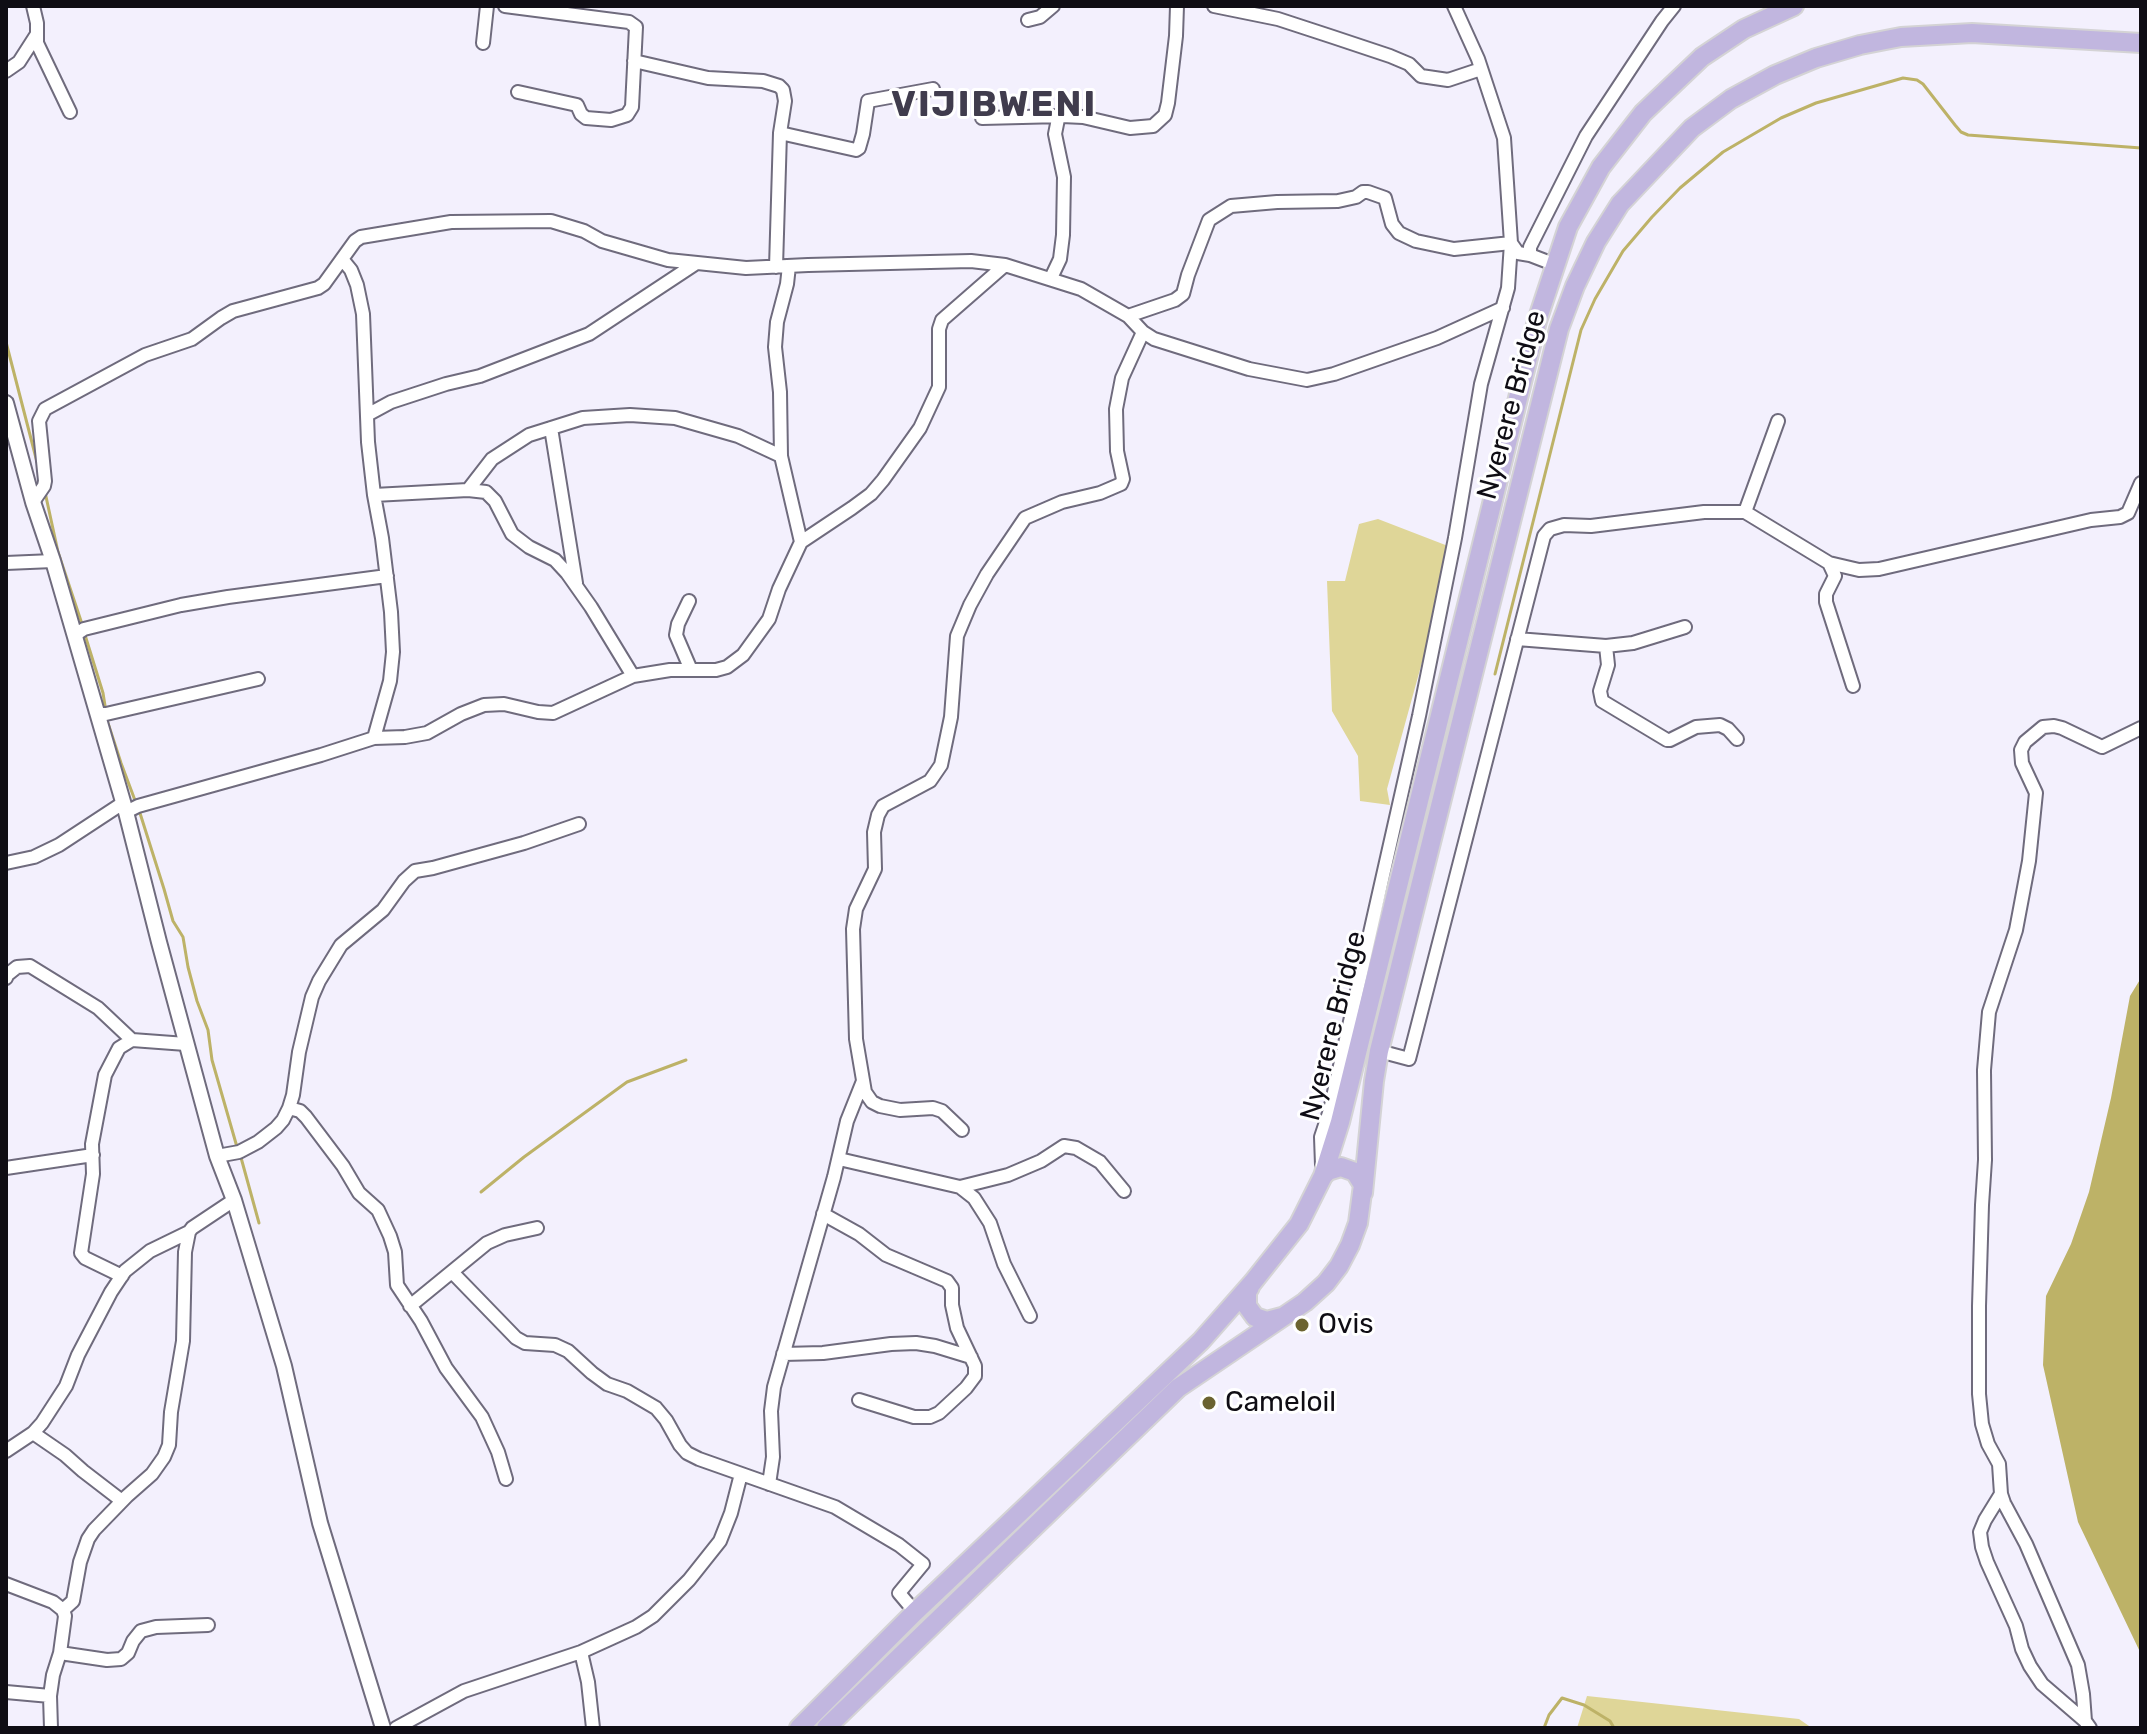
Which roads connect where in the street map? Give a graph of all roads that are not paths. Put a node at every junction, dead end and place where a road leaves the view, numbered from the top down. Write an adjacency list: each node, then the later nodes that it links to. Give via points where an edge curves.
1 (33, 6): 12 (street)
2 (487, 6): 13 (street)
3 (505, 6): 15 (street, via 629,22 636,27)
4 (1053, 6): 11 (street)
5 (1177, 6): 21 (street, via 1165,115 1153,126 1130,128)
6 (1214, 6): 10 (street)
7 (1454, 6): 16 (street)
8 (1674, 6): 25 (street, via 1586,136)
9 (1794, 6): 29 (main road, Nyerere Bridge, via 1744,29 1702,57 1643,113 1601,167 1568,227)
10 (1278, 13): 16 (street, via 1409,64 1421,76 1448,80)
11 (1028, 20)
12 (37, 34): 17 (street, via 19,62); 20 (street)
13 (483, 43)
14 (2141, 43): 73 (main road, Nyerere Bridge, via 1972,33 1901,37 1816,58 1731,99 1692,128 1620,204 1596,242 1559,329)
15 (634, 61): 19 (street, via 630,112 611,120 586,118 577,105); 23 (street, via 708,78 779,86 785,101)
16 (1481, 69): 24 (street, via 1504,138)
17 (6, 71)
18 (933, 89): 23 (street, via 868,101 856,150)
19 (518, 92)
20 (70, 112)
21 (1062, 116): 22 (street); 31 (street, via 1055,134 1064,177 1063,235)
22 (982, 118)
23 (780, 133): 30 (street)
24 (1511, 243): 25 (street, via 1518,253); 32 (street); 33 (street, via 1454,249 1416,241 1392,224 1385,198 1368,192 1338,201 1231,206 1209,220 1183,294)
25 (1530, 255): 29 (street)
26 (342, 259): 27 (street, via 355,241 368,235 451,222 551,221 602,241); 36 (street, via 357,285 363,314); 44 (street, via 318,288 233,311 192,339 145,355 45,409 39,421 45,481)
27 (695, 264): 30 (street); 36 (street, via 589,334)
28 (1005, 265): 30 (street, via 971,261); 31 (street); 47 (street, via 942,320 939,387 920,428 883,480)
29 (1556, 265): 48 (main road, Nyerere Bridge)
30 (783, 267): 40 (street, via 787,284 775,347)
31 (1051, 278): 33 (street)
32 (1503, 308): 34 (street, via 1404,350 1307,380 1249,369 1165,344); 46 (street, via 1481,384)
33 (1128, 316): 34 (street)
34 (1143, 332): 74 (street, via 1122,378 1116,409 1121,484 1025,518 987,574 957,636 951,717 941,765 930,781 883,806 878,815 875,869 856,909 853,929 856,1039)
35 (6, 403): 38 (street)
36 (367, 415): 43 (street)
37 (1778, 421): 45 (street)
38 (10, 428): 44 (street)
39 (551, 428): 40 (street, via 583,418 675,418 738,436); 42 (street, via 529,435 492,459); 53 (street)
40 (781, 456): 47 (street)
41 (2141, 483): 51 (street, via 2128,513 2120,517 1879,569)
42 (468, 490): 43 (street); 53 (street, via 491,496 512,534 555,560)
43 (374, 495): 52 (street)
44 (33, 502): 49 (street)
45 (1745, 512): 51 (street); 57 (street, via 1550,529)
46 (1455, 538): 48 (street); 81 (street, via 1321,1137)
47 (801, 542): 59 (street, via 769,619 743,655 727,667)
48 (1482, 543): 81 (main road, Nyerere Bridge)
49 (53, 561): 50 (street); 56 (street)
50 (6, 563)
51 (1829, 563): 62 (street, via 1835,576 1826,602)
52 (387, 576): 56 (street, via 197,602); 65 (street, via 393,652)
53 (577, 587): 60 (street)
54 (689, 601): 59 (street, via 676,635)
55 (1685, 627): 58 (street)
56 (75, 635): 63 (street)
57 (1517, 639): 58 (street); 73 (street, via 1409,1059)
58 (1606, 646): 66 (street, via 1602,701 1667,740 1696,727 1720,725)
59 (691, 670): 60 (street)
60 (633, 676): 65 (street, via 553,713 484,705 427,733)
61 (258, 679): 63 (street)
62 (1853, 686)
63 (97, 714): 67 (street)
64 (2141, 728): 103 (street, via 2102,747 2062,728 2043,727 2021,750 2036,793 2029,861 2016,930 1989,1012 1984,1070 1979,1394 1985,1434 2000,1469)
65 (374, 738): 67 (street)
66 (1737, 739)
67 (124, 807): 69 (street, via 34,857); 72 (street)
68 (579, 824): 75 (street, via 415,871 404,881 383,910 341,945 319,981)
69 (6, 863)
70 (6, 978): 71 (street, via 17,967 30,966 98,1008)
71 (132, 1040): 72 (street); 77 (street, via 119,1048 105,1075)
72 (186, 1044): 78 (street)
73 (1379, 1051): 84 (main road, Nyerere Bridge)
74 (863, 1081): 76 (street, via 872,1102 900,1110 933,1108); 79 (street)
75 (289, 1108): 78 (street, via 258,1142); 92 (street, via 306,1117 359,1193 378,1210 395,1252 397,1285)
76 (962, 1130)
77 (93, 1155): 80 (street); 90 (street, via 81,1253)
78 (217, 1156): 85 (street)
79 (839, 1159): 82 (street); 86 (street)
80 (6, 1168)
81 (1323, 1176): 84 (main road, via 1334,1168 1349,1168 1360,1178); 91 (main road, Nyerere Bridge, via 1299,1224)
82 (960, 1187): 83 (street, via 1008,1175 1064,1146 1100,1162); 93 (street, via 990,1223)
83 (1124, 1191)
84 (1363, 1193): 94 (main road, Nyerere Bridge, via 1358,1223 1339,1266)
85 (234, 1200): 88 (street); 115 (street, via 284,1366 320,1523)
86 (823, 1214): 95 (street); 96 (street, via 886,1255 947,1281 957,1328)
87 (537, 1228): 89 (street, via 487,1243)
88 (189, 1232): 90 (street, via 150,1251); 104 (street, via 183,1341 169,1445 152,1474)
89 (452, 1272): 92 (street); 100 (street, via 516,1338 568,1351 607,1384 656,1408 687,1453)
90 (122, 1276): 98 (street, via 66,1386)
91 (1253, 1282): 94 (main road, via 1246,1299 1250,1312 1267,1321); 107 (main road, Nyerere Bridge, via 1201,1341)
92 (410, 1306): 101 (street, via 482,1417)
93 (1030, 1316)
94 (1285, 1316): 119 (main road, Nyerere Bridge, via 1178,1388)
95 (783, 1354): 96 (street, via 916,1343); 102 (street, via 771,1411)
96 (971, 1357): 97 (street, via 975,1376 930,1417)
97 (859, 1400)
98 (33, 1433): 99 (street); 104 (street)
99 (6, 1451)
100 (741, 1474): 102 (street); 109 (street, via 720,1541 689,1580 653,1616)
101 (506, 1479)
102 (769, 1484): 107 (street, via 835,1507 923,1564 899,1593)
103 (2001, 1494): 113 (street, via 2078,1665); 113 (street, via 1980,1532 1987,1562 2030,1666 2042,1684)
104 (122, 1501): 106 (street, via 88,1539 73,1601)
105 (6, 1584): 106 (street)
106 (63, 1610): 110 (street)
107 (915, 1612): 118 (main road, Nyerere Bridge)
108 (208, 1625): 110 (street, via 141,1631 121,1659)
109 (581, 1652): 116 (street, via 464,1691); 117 (street)
110 (60, 1653): 112 (street)
111 (6, 1692): 112 (street)
112 (50, 1696): 114 (street)
113 (2087, 1724)
114 (51, 1728)
115 (383, 1728)
116 (396, 1728)
117 (593, 1728)
118 (799, 1728)
119 (826, 1728)

